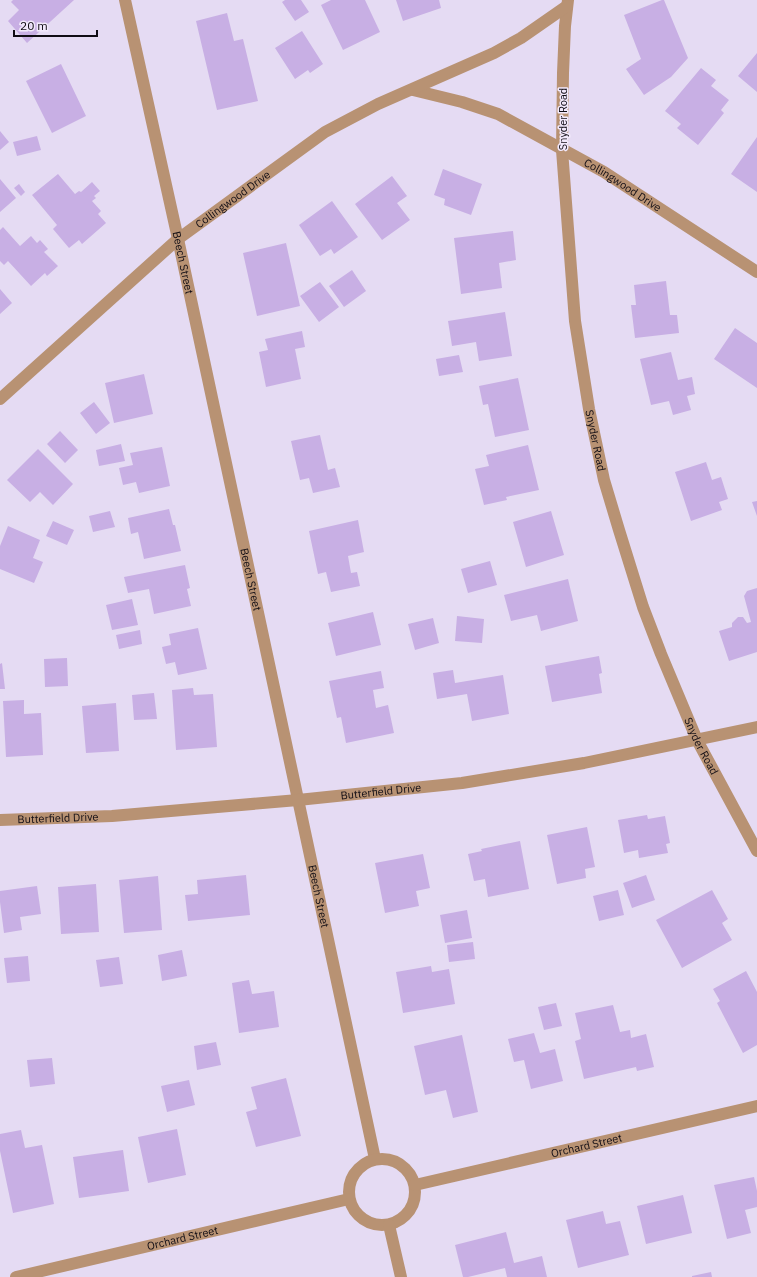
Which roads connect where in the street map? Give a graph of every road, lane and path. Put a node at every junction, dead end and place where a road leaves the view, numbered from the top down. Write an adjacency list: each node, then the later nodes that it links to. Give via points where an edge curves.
1 (125, 0): 5 (street, Beech Street)
2 (567, 3): 3 (street, Collingwood Drive, via 521,38); 4 (street, Snyder Road)
3 (413, 90): 4 (street, Collingwood Drive, via 498,114); 5 (street, Collingwood Drive, via 378,104 325,132)
4 (562, 150): 6 (street, Collingwood Drive, via 604,172); 9 (street, Snyder Road, via 577,336 588,409 603,473 643,607)
5 (178, 239): 7 (street, Collingwood Drive); 10 (street, Beech Street)
6 (757, 272)
7 (0, 399)
8 (757, 727): 9 (street, Butterfield Drive)
9 (697, 740): 10 (street, Butterfield Drive, via 584,763 462,783); 12 (street, Snyder Road)
10 (298, 800): 11 (street, Butterfield Drive, via 112,816); 14 (street, Beech Street)
11 (0, 820)
12 (757, 852)
13 (757, 1106): 15 (street, Orchard Street)
14 (375, 1159): 15 (street, via 388,1159 401,1164 410,1173); 16 (street, via 363,1164 354,1174 349,1186)
15 (415, 1185): 17 (street, via 415,1199 411,1211 401,1220)
16 (349, 1199): 17 (street, via 354,1211 364,1220 376,1226); 18 (street, Orchard Street)
17 (389, 1225): 19 (street)
18 (16, 1277)
19 (401, 1277)

